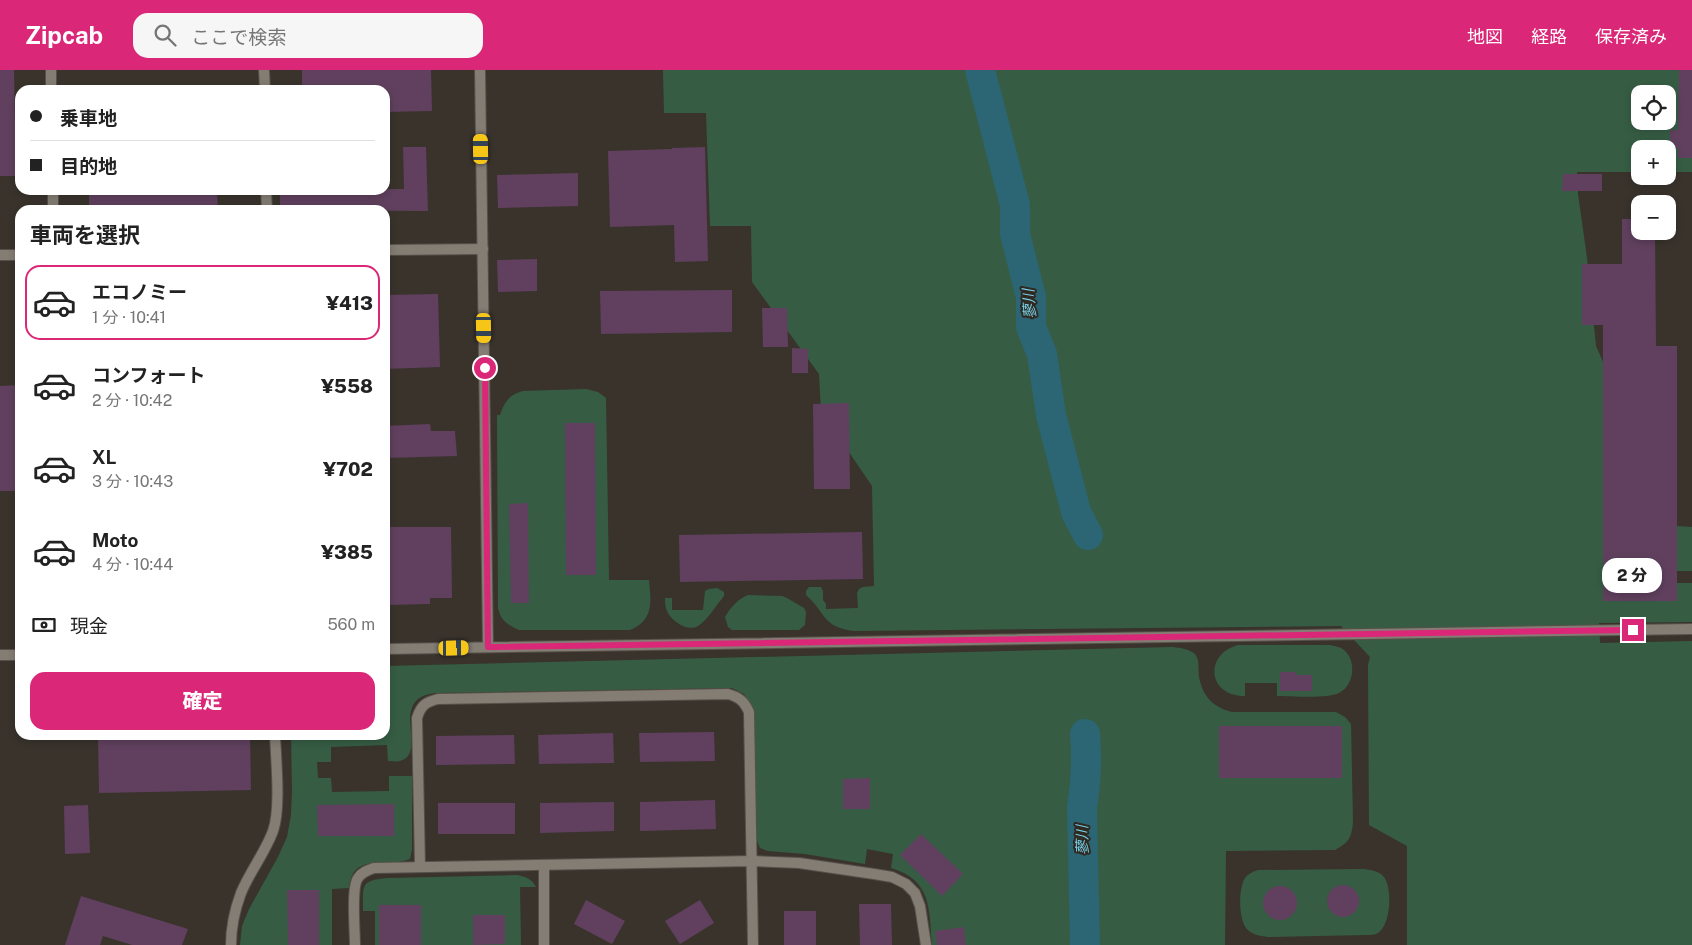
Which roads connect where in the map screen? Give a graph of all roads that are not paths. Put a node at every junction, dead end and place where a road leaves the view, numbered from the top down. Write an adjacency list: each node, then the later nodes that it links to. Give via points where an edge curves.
1 (51, 70): 4 (lane)
2 (264, 70): 5 (lane)
3 (480, 70): 6 (lane)
4 (51, 85)
5 (265, 85)
6 (483, 249): 7 (lane); 11 (lane)
7 (390, 250)
8 (0, 255): 9 (lane)
9 (15, 255)
10 (1692, 630): 11 (lane)
11 (488, 647): 12 (lane)
12 (390, 649)
13 (0, 655): 14 (lane)
14 (15, 655)
15 (275, 740): 19 (lane, via 274,829 242,892 235,912)
16 (752, 861): 17 (lane); 18 (lane, via 749,712 737,696 448,698 427,702 417,718); 22 (lane); 23 (lane, via 799,863 892,877 906,884 915,894)
17 (544, 865): 18 (lane); 21 (lane)
18 (420, 866): 20 (lane, via 374,868 357,879 354,889)
19 (231, 945)
20 (355, 945)
21 (544, 945)
22 (753, 945)
23 (926, 945)

